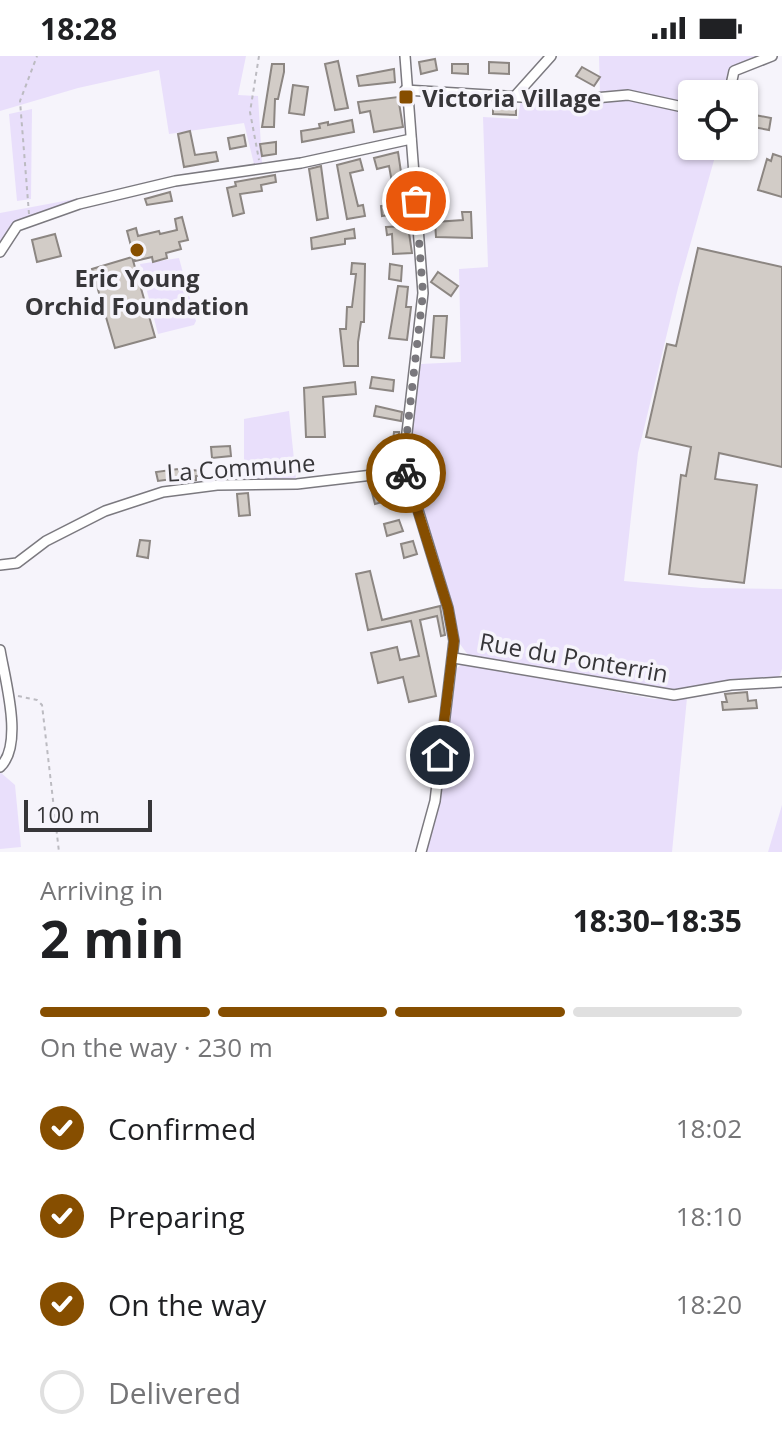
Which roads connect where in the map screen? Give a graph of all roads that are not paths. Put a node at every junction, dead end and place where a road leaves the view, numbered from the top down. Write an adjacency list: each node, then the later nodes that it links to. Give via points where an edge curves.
1 (405, 56): 5 (street)
2 (551, 56): 6 (street)
3 (772, 56): 4 (street, via 734,71)
4 (732, 80)
5 (405, 90): 6 (street); 8 (street)
6 (516, 95): 7 (street, via 572,100 628,95)
7 (678, 106)
8 (411, 139): 9 (street, via 148,187 30,219 17,226); 10 (street, via 423,293)
9 (0, 252)
10 (406, 471): 11 (street, La Commune, via 163,492 105,511 46,541 17,563); 13 (street, via 448,608)
11 (0, 565)
12 (0, 650): 15 (street, via 10,755)
13 (454, 658): 14 (street, Rue du Ponterrin, via 674,695); 16 (street, via 435,801)
14 (782, 682)
15 (0, 767)
16 (421, 852)

